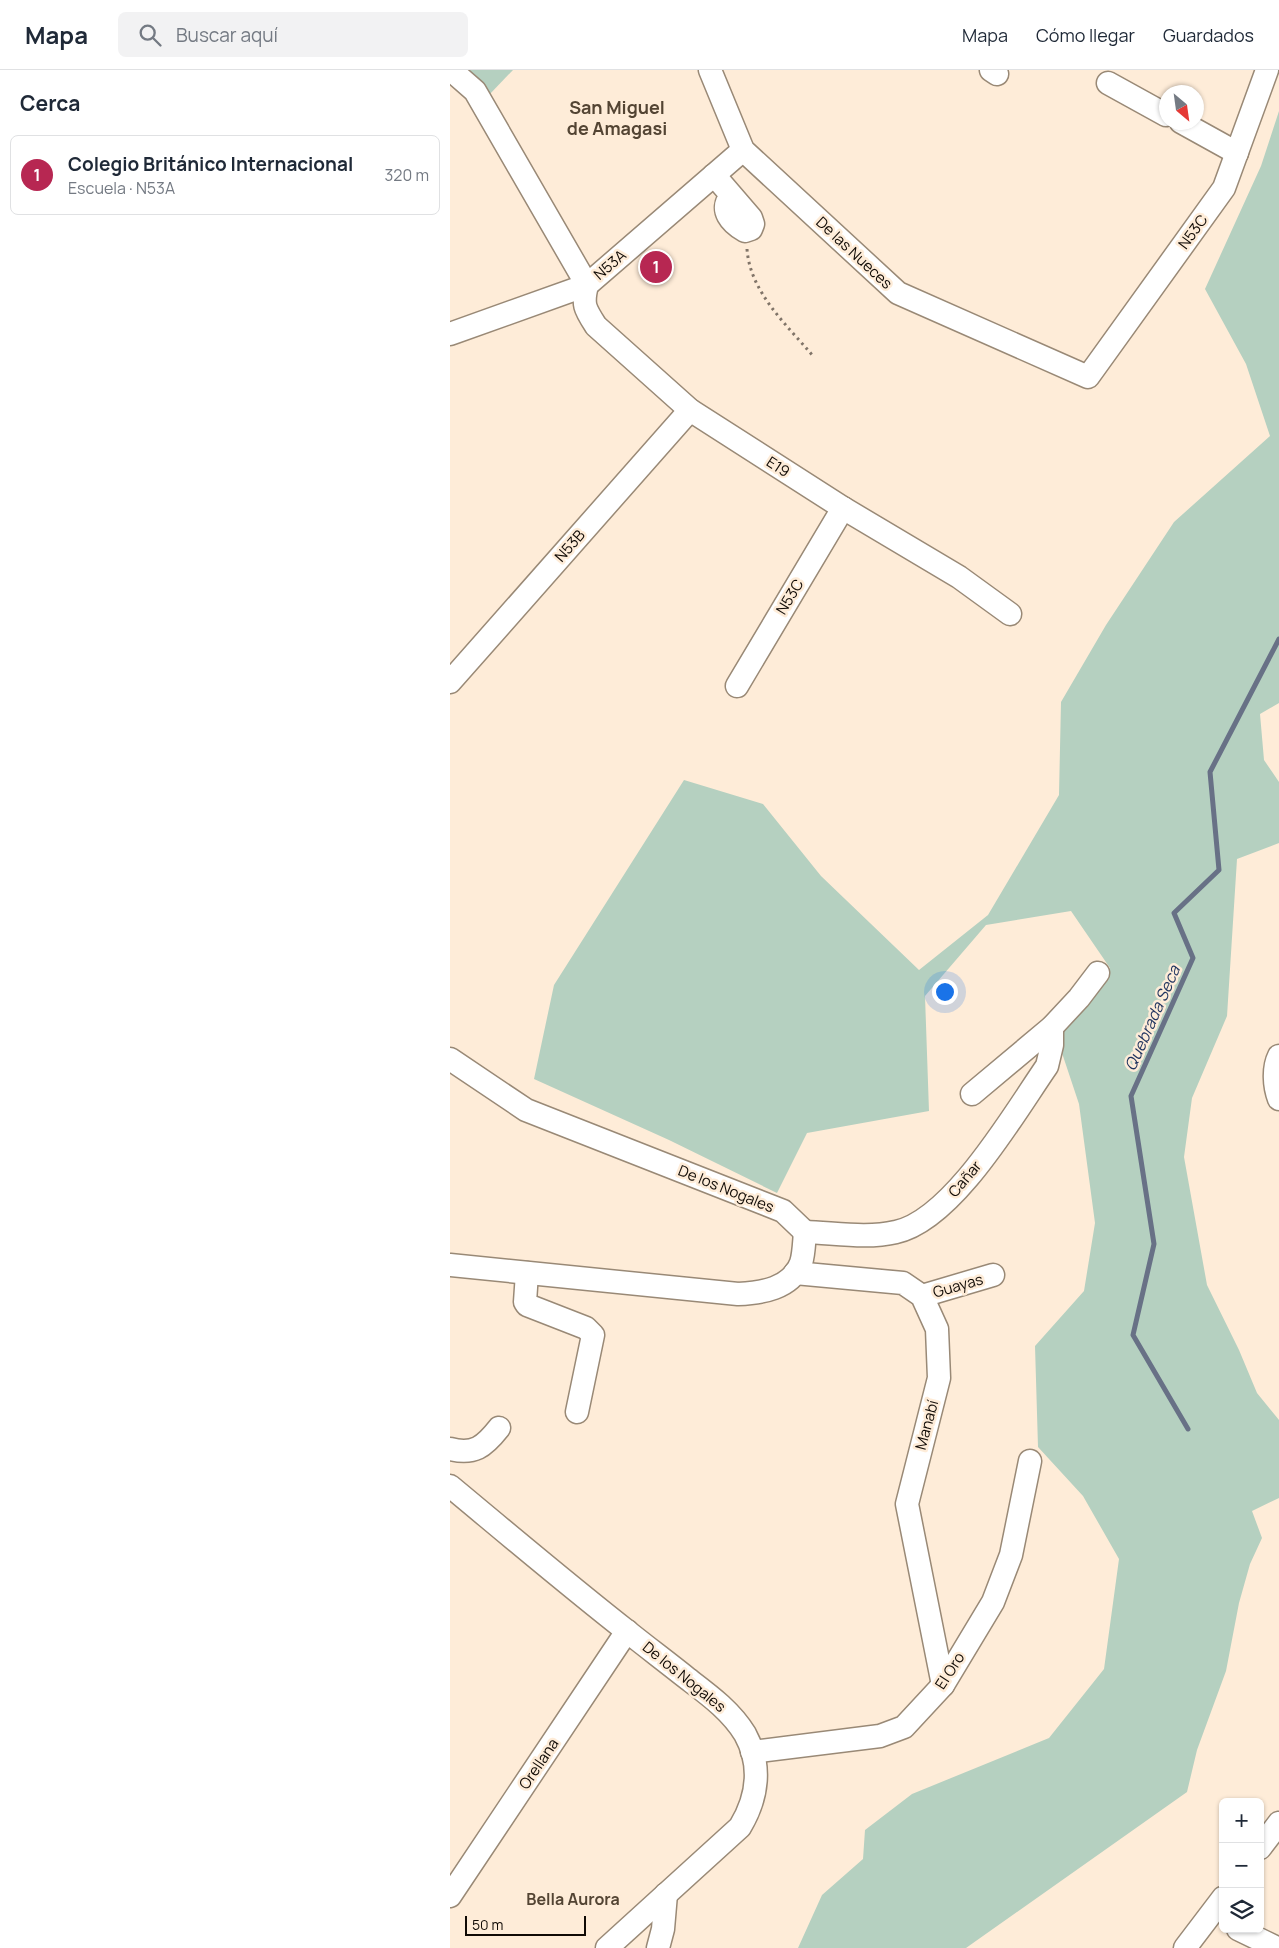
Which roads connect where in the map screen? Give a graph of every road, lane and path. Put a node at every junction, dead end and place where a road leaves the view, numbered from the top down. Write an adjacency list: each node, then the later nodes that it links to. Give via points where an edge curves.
1 (451, 70): 11 (street, via 476,91)
2 (710, 70): 7 (street, De las Nueces)
3 (1267, 70): 8 (street, N53C)
4 (1108, 83): 5 (street)
5 (1159, 111)
6 (1196, 130): 8 (street)
7 (744, 150): 9 (street, N53A); 14 (street, De las Nueces, via 898,293)
8 (1237, 152): 14 (street, N53C, via 1224,188)
9 (714, 176): 10 (street, via 751,218 753,224); 11 (street, N53A)
10 (745, 231): 13 (path, via 748,264 754,280 763,296)
11 (587, 285): 12 (street, N53A); 15 (street, E19, via 585,309 596,326)
12 (450, 334)
13 (813, 356)
14 (1088, 377)
15 (690, 410): 16 (street, E19); 18 (street, N53B)
16 (843, 508): 17 (street, E19, via 958,577); 19 (street, N53C)
17 (1010, 614)
18 (450, 682)
19 (737, 686)
20 (1098, 973): 21 (street)
21 (1052, 1026): 24 (street); 26 (street, Cañar, via 1048,1066 972,1173 939,1210 906,1229 880,1235)
22 (1279, 1056): 25 (street, via 1275,1063)
23 (450, 1059): 26 (street, De los Nogales, via 526,1110 783,1211)
24 (972, 1094)
25 (1279, 1099)
26 (805, 1232): 28 (street, via 801,1264)
27 (450, 1265): 29 (street)
28 (795, 1272): 29 (street, via 772,1290 738,1294); 31 (street, via 903,1283)
29 (527, 1273): 32 (street, via 527,1305 586,1328 593,1335)
30 (993, 1275): 31 (street, Guayas)
31 (922, 1296): 38 (street, Manabí, via 937,1329 939,1378 907,1504)
32 (576, 1412)
33 (499, 1428): 34 (street, via 487,1442 473,1451)
34 (450, 1449)
35 (1030, 1461): 38 (street, El Oro, via 1011,1555 993,1602)
36 (450, 1486): 37 (street, De los Nogales)
37 (627, 1631): 39 (street, De los Nogales, via 722,1706 738,1723); 43 (street, Orellana)
38 (943, 1685): 39 (street, El Oro, via 904,1727 880,1736)
39 (752, 1752): 42 (street, De los Nogales, via 756,1760 756,1783 747,1816 733,1834)
40 (1279, 1823): 41 (street)
41 (1264, 1843)
42 (666, 1894): 46 (street, De los Nogales); 47 (street)
43 (450, 1896)
44 (1218, 1912): 48 (street)
45 (1246, 1933): 49 (street)
46 (607, 1948)
47 (658, 1948)
48 (1185, 1948)
49 (1277, 1948)

